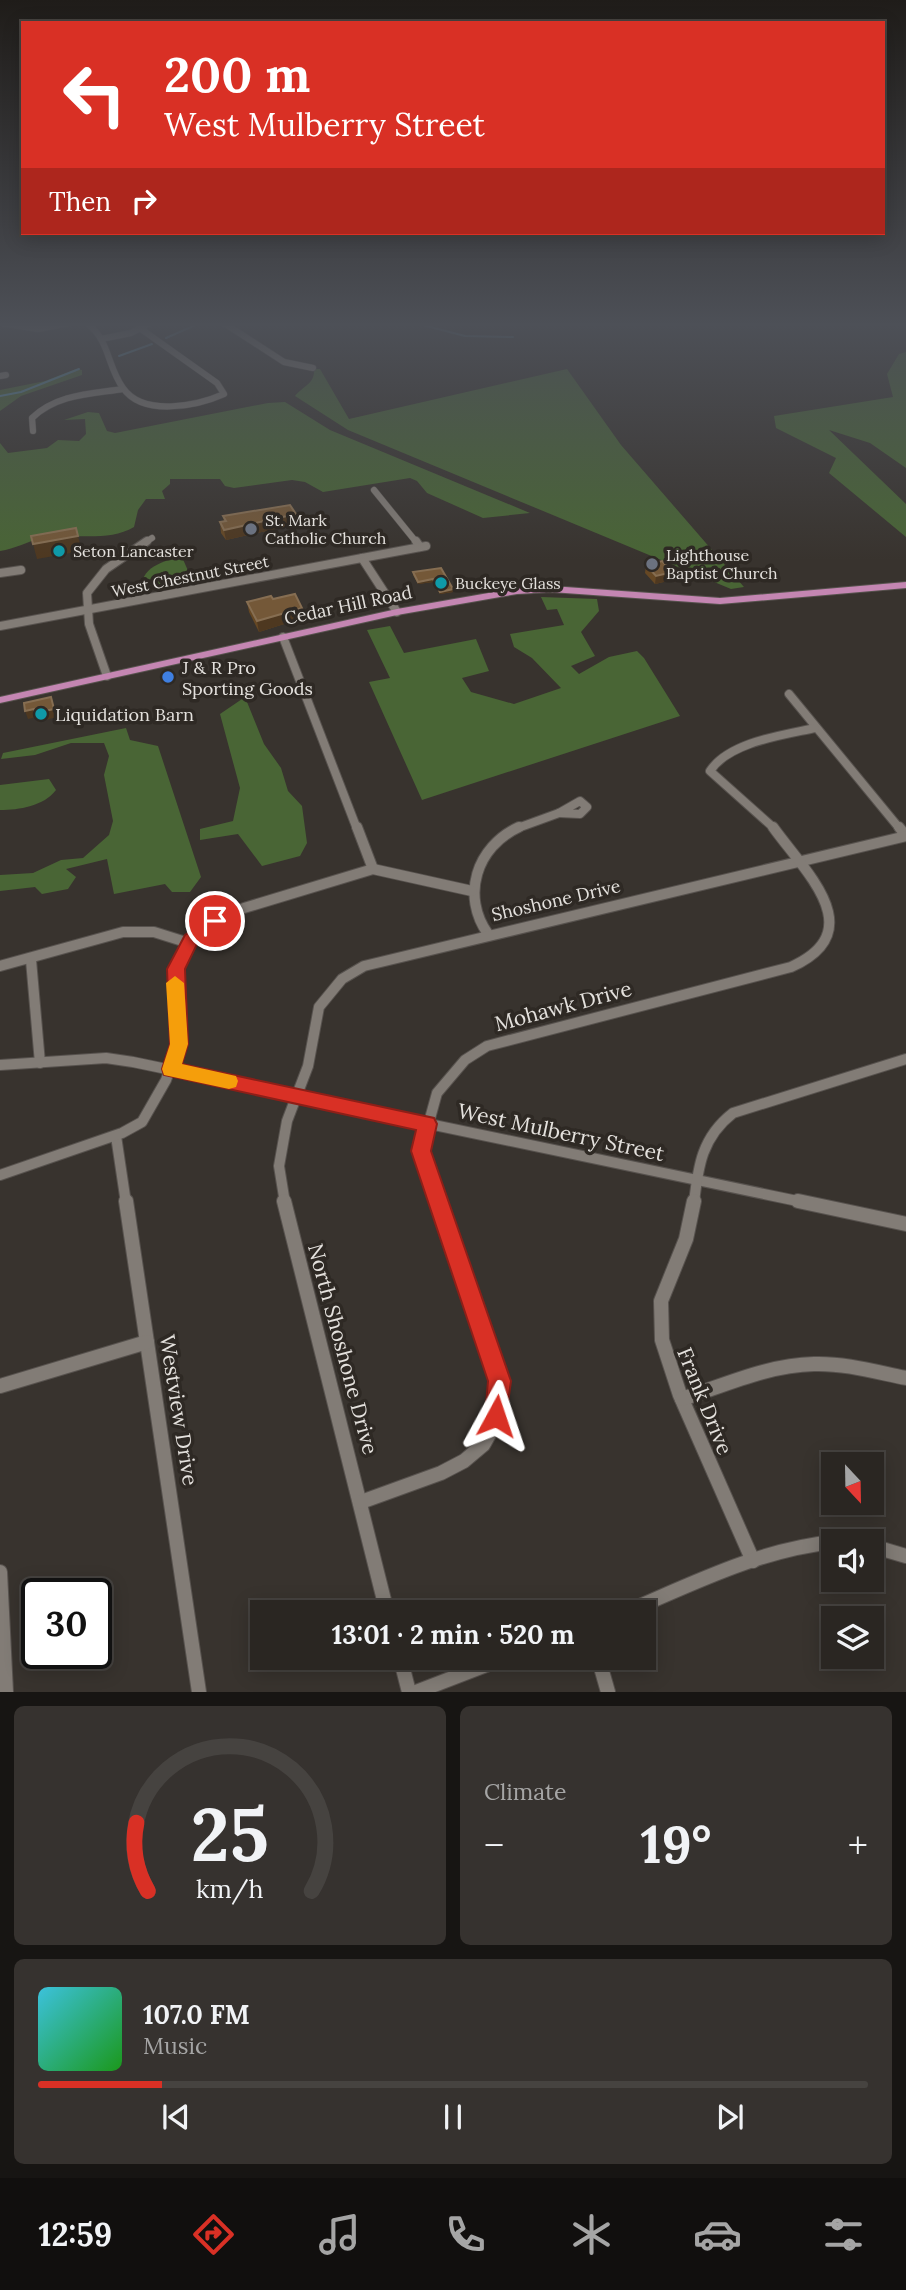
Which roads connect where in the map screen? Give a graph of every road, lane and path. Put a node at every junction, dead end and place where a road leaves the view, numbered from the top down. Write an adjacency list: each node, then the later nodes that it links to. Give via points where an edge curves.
1 (57, 402): 4 (street, via 32,418)
2 (142, 402): 3 (street)
3 (178, 402)
4 (33, 431)
5 (374, 490): 7 (street, West Chestnut Street, via 423,546)
6 (152, 538): 11 (street, via 93,579 86,589)
7 (362, 558): 11 (street, West Chestnut Street); 12 (street)
8 (21, 570): 9 (street)
9 (0, 573)
10 (906, 585): 12 (main road, Cedar Hill Road, via 756,600 541,590)
11 (85, 610): 13 (street, West Chestnut Street); 15 (street)
12 (397, 612): 14 (main road, Cedar Hill Road)
13 (0, 626)
14 (283, 637): 15 (main road, Cedar Hill Road); 22 (street)
15 (107, 676): 17 (main road, Cedar Hill Road)
16 (789, 694): 18 (street)
17 (0, 699)
18 (815, 728): 20 (street); 21 (street, Mohawk Drive, via 744,748 717,761 710,771 765,817)
19 (558, 813): 23 (street, via 497,841 481,863)
20 (906, 836): 21 (street, Shoshone Drive)
21 (799, 861): 24 (street, Shoshone Drive); 33 (street, Mohawk Drive, via 830,914 826,942 811,958 487,1046 447,1078)
22 (373, 869): 23 (street); 25 (street, via 232,912)
23 (472, 891): 24 (street, via 478,922)
24 (488, 934): 32 (street, Shoshone Drive, via 376,961 342,979 325,997 315,1018 311,1054)
25 (188, 943): 26 (street, via 154,932 123,932); 31 (street, via 176,969 179,1044)
26 (31, 960): 27 (street); 29 (street)
27 (0, 966)
28 (906, 1059): 36 (street, Frank Drive, via 733,1113 708,1135)
29 (40, 1063): 30 (street, West Mulberry Street); 31 (street, West Mulberry Street, via 106,1058)
30 (0, 1065)
31 (171, 1069): 32 (street, West Mulberry Street); 34 (street, via 142,1122)
32 (298, 1096): 33 (street, West Mulberry Street); 42 (street, North Shoshone Drive, via 281,1152 285,1206)
33 (427, 1124): 36 (street, West Mulberry Street); 42 (street, Mohawk Drive, via 421,1151 424,1164 494,1363 500,1398 489,1434 477,1453 461,1465)
34 (116, 1136): 35 (street); 38 (street, Westview Drive)
35 (0, 1175)
36 (696, 1180): 37 (street, West Mulberry Street); 41 (street, Frank Drive, via 689,1239 671,1271 660,1315 662,1347)
37 (906, 1224)
38 (147, 1342): 40 (street); 54 (street, Westview Drive)
39 (906, 1378): 41 (street, via 836,1365 802,1365)
40 (0, 1386)
41 (682, 1399): 46 (street, Frank Drive)
42 (361, 1502): 48 (street, North Shoshone Drive)
43 (821, 1543): 46 (street)
44 (884, 1550): 45 (street)
45 (906, 1556)
46 (753, 1561): 49 (street)
47 (0, 1572): 53 (street)
48 (384, 1600)
49 (656, 1600)
50 (403, 1670): 55 (street)
51 (473, 1670): 56 (street)
52 (602, 1670): 57 (street)
53 (6, 1692)
54 (199, 1692)
55 (409, 1692)
56 (416, 1692)
57 (608, 1692)

